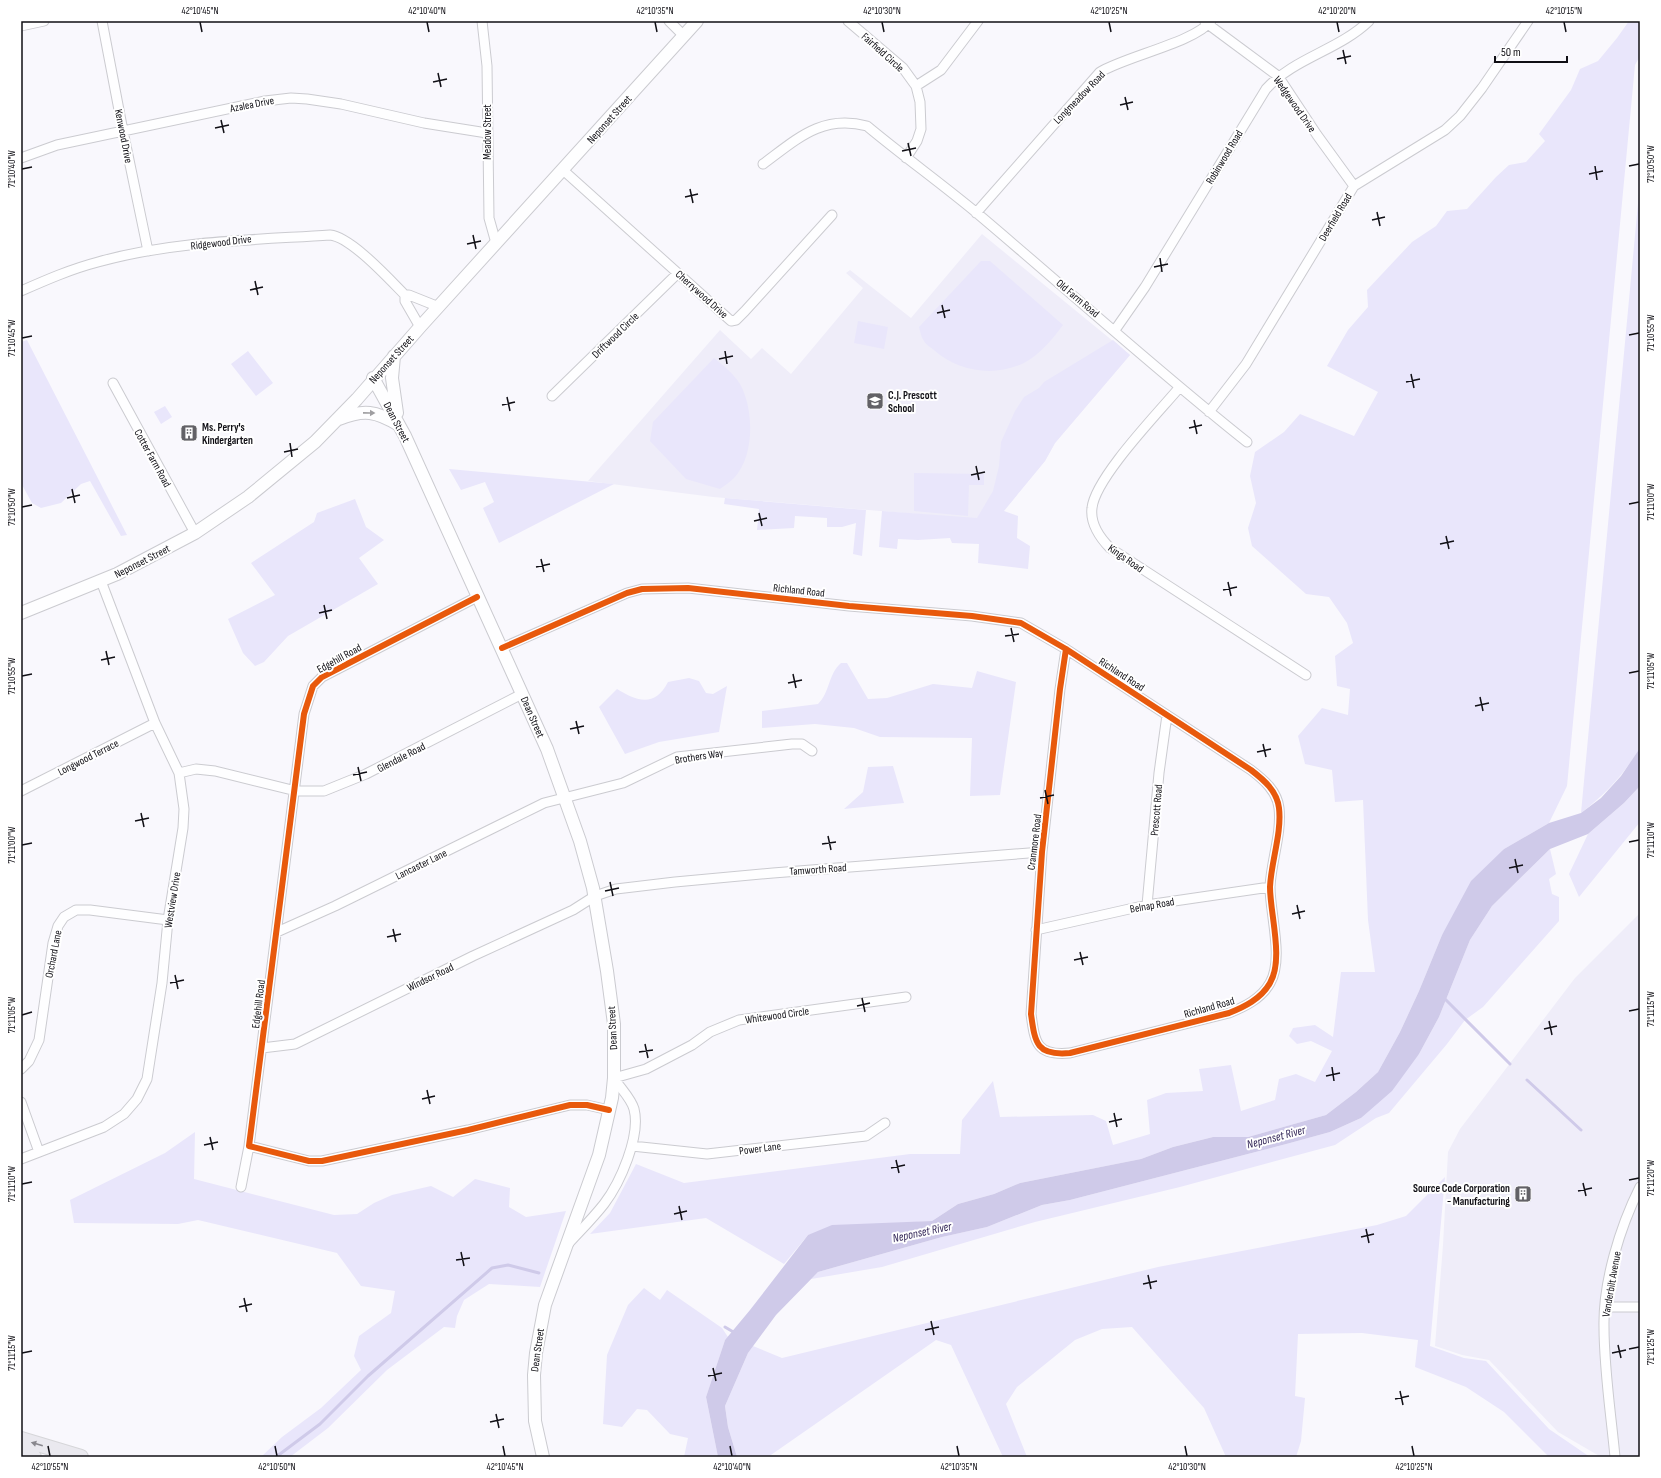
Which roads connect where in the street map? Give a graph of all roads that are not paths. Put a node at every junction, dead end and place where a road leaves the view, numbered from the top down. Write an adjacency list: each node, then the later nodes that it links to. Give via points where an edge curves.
1 (44, 21): 11 (street)
2 (102, 21): 15 (street, Kenwood Drive)
3 (482, 21): 16 (street, Meadow Street, via 487,66)
4 (669, 21): 12 (street)
5 (697, 21): 12 (main road, Neponset Street)
6 (848, 21): 14 (street, Fairfield Circle, via 903,68)
7 (978, 21): 14 (street, via 941,70)
8 (1369, 21): 13 (street, Robinwood Road, via 1356,32)
9 (1528, 21): 21 (street, Deerfield Road, via 1460,116 1445,130)
10 (1208, 22): 13 (street, Wedgewood Drive); 22 (street, Longmeadow Road, via 1176,42 1129,58 1100,72)
11 (21, 26)
12 (684, 36): 20 (main road, Neponset Street)
13 (1278, 76): 21 (street, Wedgewood Drive); 31 (street, Robinwood Road, via 1266,89 1145,287)
14 (916, 86): 18 (street, Fairfield Circle, via 920,102 921,129 918,141)
15 (123, 131): 16 (street, Azalea Drive, via 265,101 291,98 341,104 424,123); 17 (street, Azalea Drive, via 57,145); 25 (street, Kenwood Drive)
16 (486, 133): 24 (street, Meadow Street, via 488,218)
17 (21, 158)
18 (906, 158): 19 (street, Old Farm Road, via 867,126 851,121 827,124 813,129); 22 (street, Old Farm Road)
19 (763, 164)
20 (563, 170): 24 (main road, Neponset Street); 26 (street, Cherrywood Drive)
21 (1354, 186): 37 (street, Deerfield Road, via 1246,364)
22 (976, 213): 31 (street, Old Farm Road)
23 (832, 216): 26 (street, Cherrywood Drive, via 736,320 731,321)
24 (496, 242): 29 (main road, Neponset Street)
25 (148, 251): 27 (street, Ridgewood Drive, via 98,262); 28 (street, Ridgewood Drive, via 262,238 338,236 350,243)
26 (678, 273): 36 (street, Driftwood Circle)
27 (21, 291)
28 (405, 295): 29 (street, Ridgewood Drive); 30 (street, Ridgewood Drive, via 405,301)
29 (438, 307): 30 (main road, Neponset Street)
30 (420, 327): 32 (main road, Neponset Street)
31 (1114, 330): 35 (street, Old Farm Road)
32 (394, 356): 33 (main road, Neponset Street); 39 (main road, via 392,378)
33 (373, 378): 38 (main road, Neponset Street); 39 (main road, Dean Street)
34 (113, 383): 41 (street, Cotter Farm Road)
35 (1179, 388): 37 (street, Old Farm Road); 47 (street, Kings Road, via 1096,491 1092,518 1100,538 1110,548)
36 (552, 396)
37 (1209, 412): 40 (street, Old Farm Road)
38 (335, 421): 39 (main road, one-way to 39, via 350,415 370,413 382,415); 41 (main road, Neponset Street, via 276,476)
39 (400, 426): 43 (main road, Dean Street)
40 (1247, 442)
41 (195, 533): 42 (main road, Neponset Street)
42 (101, 581): 44 (main road, Neponset Street); 50 (street, Westview Drive)
43 (477, 597): 45 (main road, Dean Street); 53 (street, Edgehill Road, via 322,676 313,686 304,714)
44 (21, 613)
45 (502, 648): 46 (street, Richland Road, via 627,594 642,589 674,588 972,616 1021,623); 48 (main road, Dean Street)
46 (1066, 649): 49 (street, Richland Road); 56 (street, Cranmore Road)
47 (1306, 675)
48 (522, 694): 53 (street, Glendale Road, via 366,774 324,791); 55 (main road, Dean Street)
49 (1167, 715): 57 (street, Richland Road, via 1267,782 1279,808); 59 (street, Prescott Road, via 1159,772)
50 (155, 723): 52 (street, Westview Drive); 54 (street, Longwood Terrace)
51 (812, 751): 55 (street, Brothers Way, via 802,744 792,744 677,758 623,783)
52 (179, 773): 53 (street, Glendale Road, via 196,769 215,771); 60 (street, Westview Drive, via 184,810)
53 (296, 790): 62 (street, Edgehill Road)
54 (21, 791)
55 (565, 797): 58 (main road, Dean Street); 62 (street, Lancaster Lane, via 544,803)
56 (1042, 852): 58 (street, Tamworth Road, via 675,882 616,889); 61 (street, Cranmore Road)
57 (1270, 886): 59 (street, Belnap Road); 64 (street, Richland Road, via 1276,958 1274,971 1270,983 1259,996 1245,1006 1229,1014 1070,1053 1052,1055 1041,1048)
58 (595, 896): 65 (street, Windsor Road, via 573,910 295,1044); 67 (main road, Dean Street, via 614,1024)
59 (1147, 906): 61 (street, Belnap Road)
60 (168, 920): 66 (street, Orchard Lane, via 90,910 76,910 64,916 53,943 39,1040 29,1061); 73 (street, Westview Drive, via 148,1079 143,1090 124,1114 104,1127)
61 (1036, 930): 64 (street, Cranmore Road, via 1031,1014)
62 (277, 932): 65 (street, Edgehill Road)
63 (906, 998): 67 (street, Whitewood Circle, via 739,1020 710,1032 692,1045 646,1069)
64 (1035, 1038)
65 (262, 1048): 71 (street, Edgehill Road)
66 (21, 1069)
67 (614, 1078): 69 (main road, Dean Street); 72 (street, Dean Street, via 634,1108 636,1120)
68 (21, 1102): 73 (street)
69 (609, 1110): 71 (street, via 587,1105 570,1105 322,1161 309,1161); 77 (main road, Dean Street, via 599,1155)
70 (885, 1123): 72 (street, Power Lane, via 866,1136 707,1154)
71 (249, 1146): 75 (street, Edgehill Road)
72 (632, 1146): 77 (street, Dean Street, via 620,1176 604,1203)
73 (39, 1152): 74 (street, Westview Drive)
74 (21, 1159)
75 (241, 1187)
76 (1640, 1187): 78 (street, Vanderbilt Avenue, via 1619,1239)
77 (566, 1247): 84 (main road, Dean Street, via 545,1305 536,1352 534,1414)
78 (1605, 1307): 79 (street); 85 (street, Vanderbilt Avenue, via 1605,1356)
79 (1640, 1307)
80 (21, 1440): 83 (main road, one-way to 80)
81 (21, 1453): 82 (main road)
82 (34, 1457)
83 (80, 1457)
84 (543, 1457)
85 (1616, 1457)

